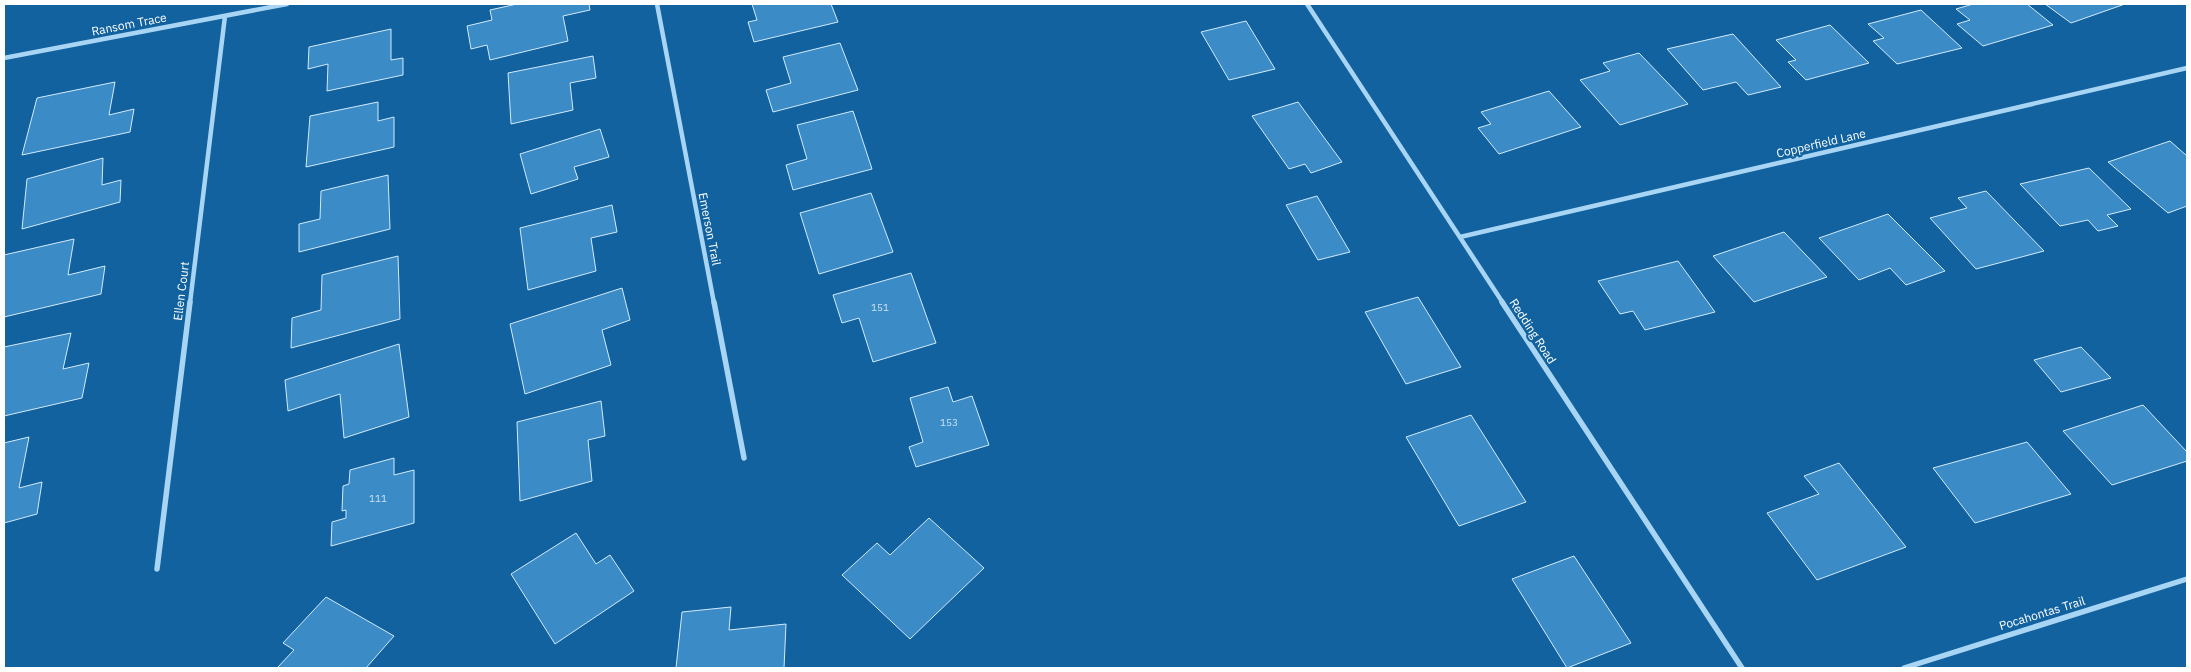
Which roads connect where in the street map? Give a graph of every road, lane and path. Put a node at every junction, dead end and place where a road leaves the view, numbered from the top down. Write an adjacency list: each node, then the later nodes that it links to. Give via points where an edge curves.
1 (287, 4): 4 (street, Ransom Trace)
2 (657, 4): 8 (street, Emerson Trail)
3 (1307, 4): 7 (street, Redding Road)
4 (225, 16): 5 (street, Ransom Trace); 9 (street, Ellen Court)
5 (4, 58)
6 (2187, 68): 7 (street, Copperfield Lane)
7 (1460, 237): 11 (street, Redding Road)
8 (744, 458)
9 (156, 569)
10 (2187, 579): 12 (street, Pocahontas Trail)
11 (1742, 668)
12 (1904, 668)

